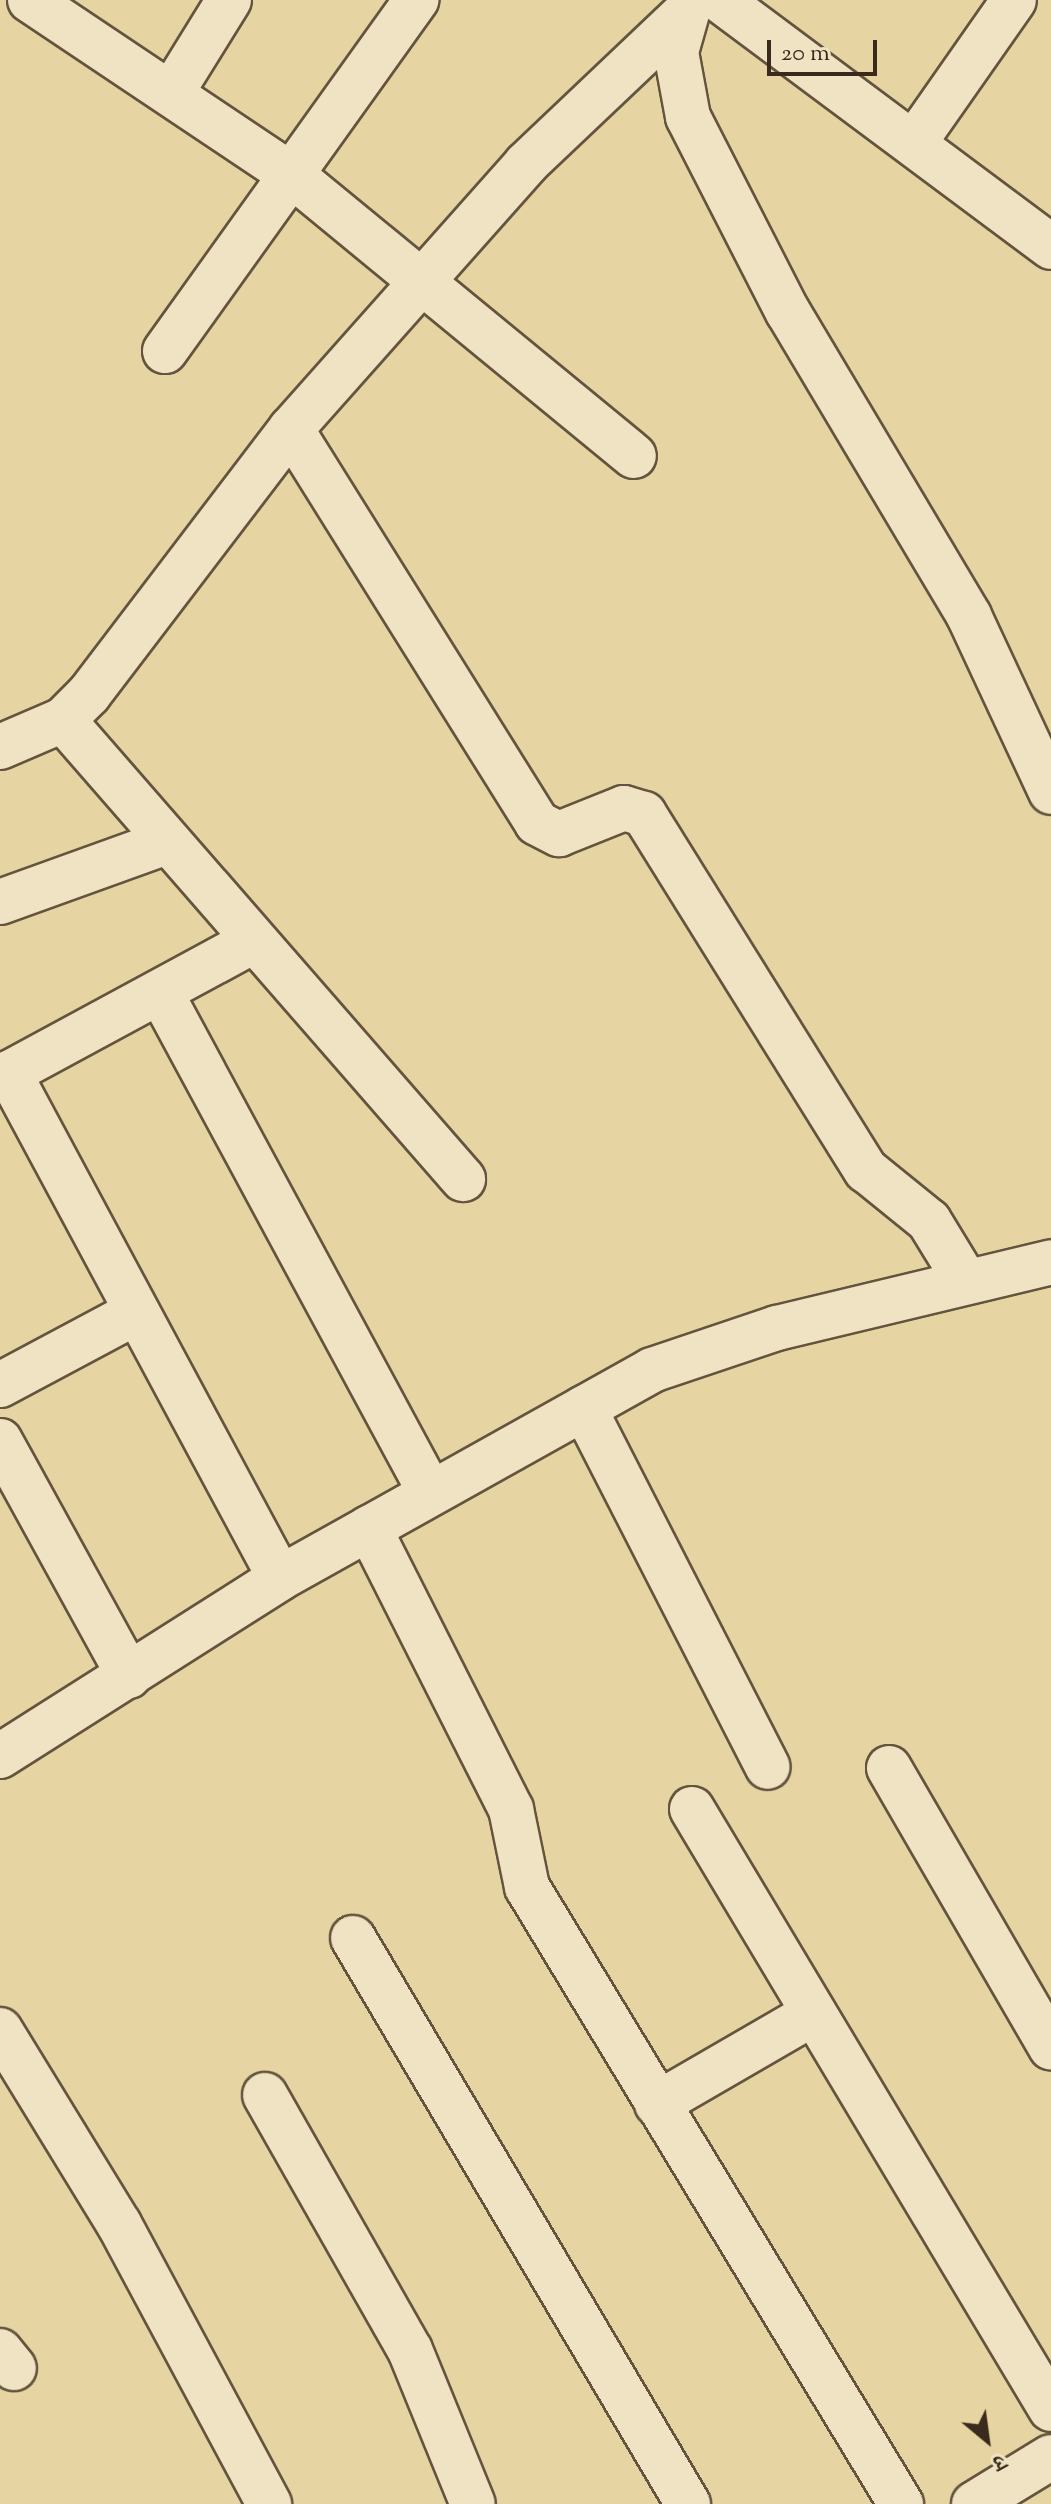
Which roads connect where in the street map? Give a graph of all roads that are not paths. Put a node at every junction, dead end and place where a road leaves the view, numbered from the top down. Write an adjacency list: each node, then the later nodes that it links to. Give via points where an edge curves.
1 (30, 0): 6 (street)
2 (229, 0): 6 (street)
3 (416, 0): 8 (street)
4 (1014, 0): 7 (street, via 1013,12)
5 (699, 4): 7 (street); 10 (street, via 526,164); 16 (street, via 676,52 688,117 788,312 969,616)
6 (172, 92): 8 (street)
7 (914, 143): 9 (street)
8 (293, 176): 10 (street); 11 (street)
9 (1051, 247)
10 (425, 282): 12 (street); 13 (street)
11 (165, 351)
12 (291, 429): 14 (street); 24 (street, via 537,823 559,834 624,808 644,814 866,1170 929,1221)
13 (634, 456)
14 (63, 720): 15 (street); 17 (street)
15 (0, 747)
16 (1051, 792)
17 (167, 842): 18 (street); 19 (street)
18 (0, 902)
19 (252, 942): 20 (street); 22 (street)
20 (163, 997): 21 (street); 29 (street)
21 (4, 1076): 25 (street)
22 (463, 1179)
23 (1051, 1262): 24 (street)
24 (965, 1280): 27 (street, via 705,1350)
25 (137, 1312): 26 (street); 31 (street)
26 (0, 1385)
27 (584, 1408): 29 (street); 34 (street)
28 (0, 1441): 32 (street)
29 (430, 1492): 30 (street)
30 (369, 1528): 31 (street); 42 (street, via 511,1809 527,1887)
31 (280, 1578): 32 (street)
32 (129, 1676): 33 (street)
33 (0, 1756)
34 (768, 1767)
35 (889, 1768): 40 (street)
36 (692, 1809): 38 (street)
37 (353, 1938): 47 (street)
38 (814, 2013): 42 (street); 43 (street)
39 (0, 2030): 45 (street, via 119,2224)
40 (1051, 2048)
41 (265, 2095): 46 (street, via 410,2350)
42 (657, 2104): 48 (street)
43 (1051, 2409)
44 (1051, 2457): 49 (street)
45 (269, 2504)
46 (473, 2504)
47 (688, 2504)
48 (901, 2504)
49 (974, 2504)

